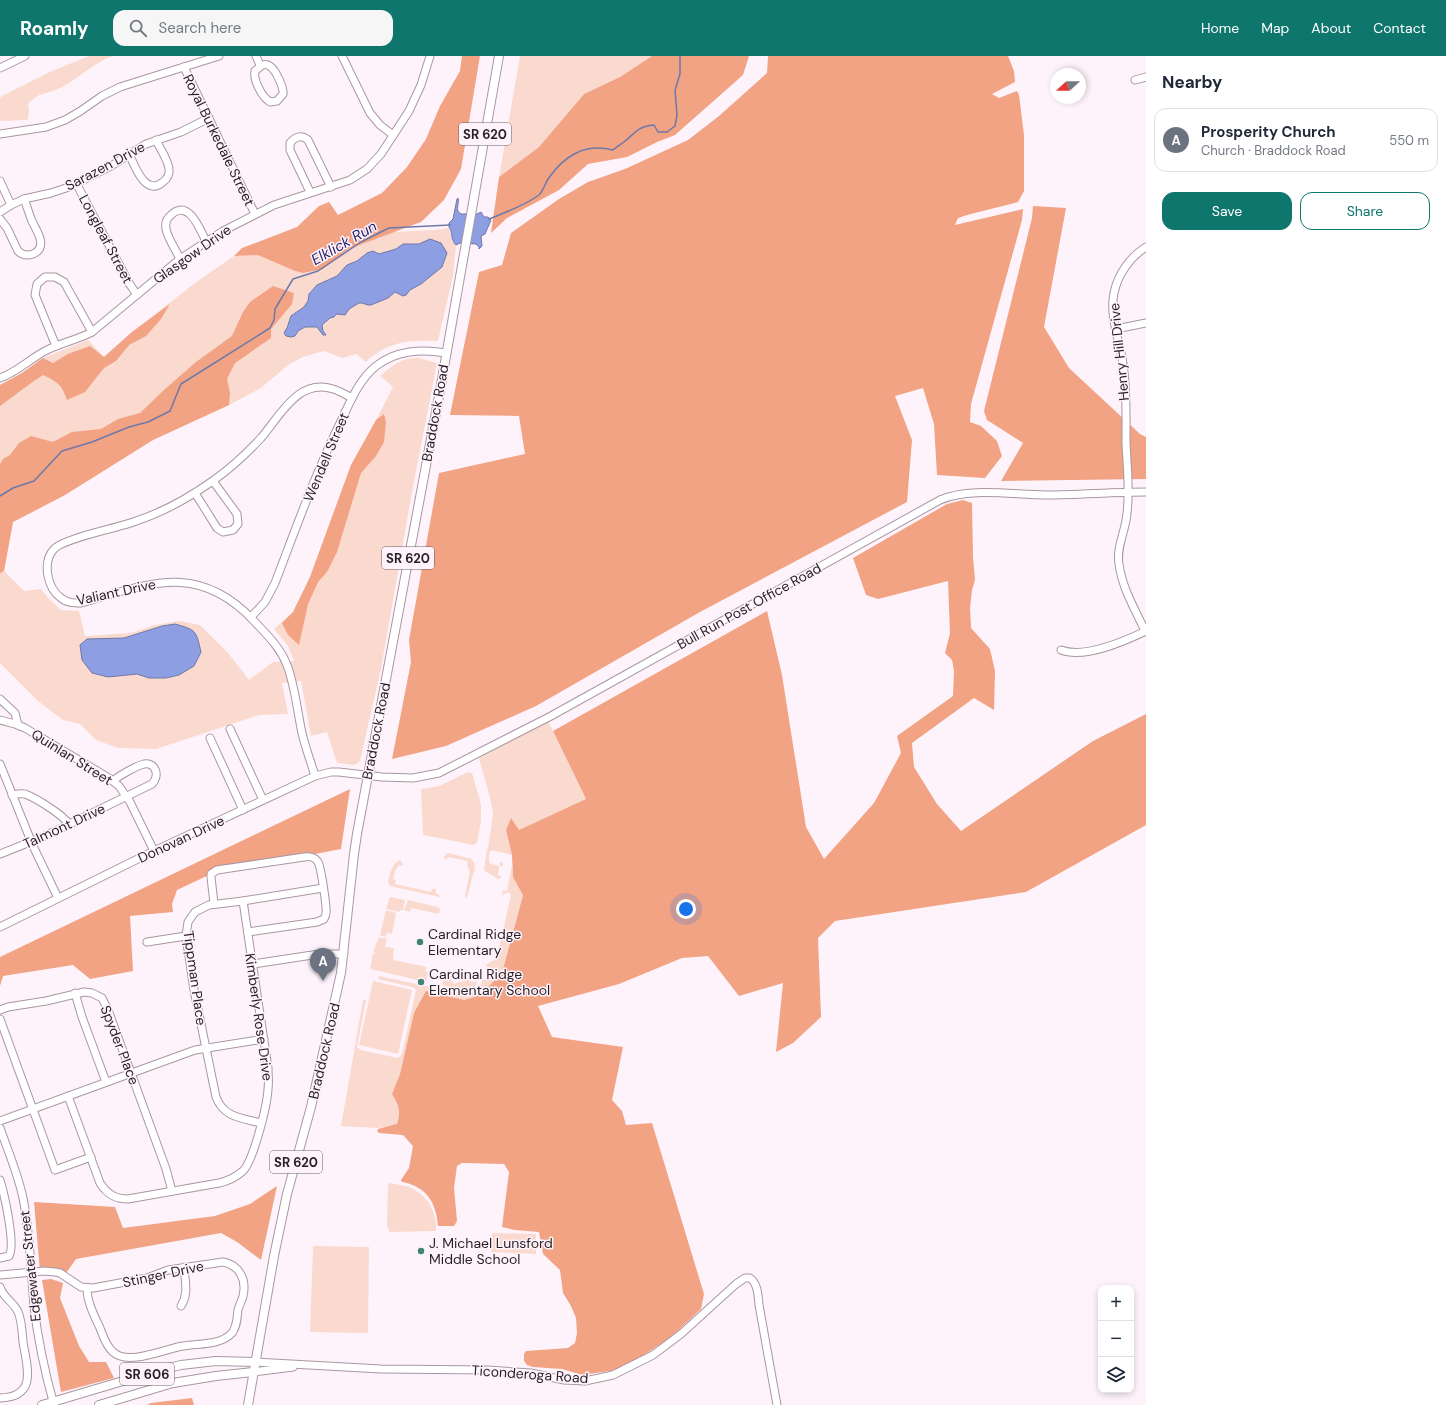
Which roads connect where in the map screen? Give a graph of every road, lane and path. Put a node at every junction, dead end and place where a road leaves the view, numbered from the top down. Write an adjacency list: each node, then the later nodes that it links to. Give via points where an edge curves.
1 (24, 56): 9 (street)
2 (219, 56): 8 (street)
3 (256, 56): 7 (street)
4 (342, 56): 14 (street, via 370,113)
5 (430, 56): 14 (street, Glasgow Drive, via 416,97)
6 (499, 56): 34 (main road, Braddock Road / SR 620)
7 (260, 65): 7 (street, via 255,71 255,78 264,98 270,102 277,101 282,97 283,87 271,66)
8 (184, 67): 12 (street, Royal Burkedale Street); 13 (street, via 120,87 65,120 46,127)
9 (0, 68)
10 (1146, 76): 11 (street)
11 (1135, 80)
12 (209, 118): 15 (street, Sarazen Drive, via 181,132); 24 (street, Royal Burkedale Street)
13 (0, 134)
14 (393, 135): 19 (street, Glasgow Drive, via 381,154 367,169 350,180)
15 (156, 140): 16 (street, Sarazen Drive); 16 (street, via 169,168 166,180 159,185 151,186 144,182)
16 (129, 154): 18 (street, Sarazen Drive)
17 (0, 181): 22 (street)
18 (76, 183): 21 (street, Sarazen Drive, via 55,192); 29 (street, Longleaf Street)
19 (330, 187): 20 (street, Glasgow Drive); 20 (street, via 308,140 302,136 298,137 290,143 290,150)
20 (310, 192): 24 (street, Glasgow Drive)
21 (24, 199): 22 (street, Sarazen Drive); 25 (street, via 40,236 40,246 35,252 21,254)
22 (11, 205): 23 (street, Sarazen Drive)
23 (0, 212)
24 (255, 214): 26 (street, Glasgow Drive)
25 (0, 219)
26 (206, 242): 28 (street, Glasgow Drive); 28 (street, via 192,216 185,211 174,213 168,219 166,227)
27 (1146, 247): 31 (street, Henry Hill Drive, via 1134,256 1118,278 1112,309)
28 (180, 260): 29 (street, Glasgow Drive)
29 (137, 295): 32 (street, Glasgow Drive)
30 (1146, 323): 31 (street)
31 (1116, 329): 38 (street, Henry Hill Drive, via 1123,365)
32 (92, 332): 33 (street, Glasgow Drive); 33 (street, via 64,282 55,277 45,277 37,284 35,295)
33 (56, 346): 35 (street, Glasgow Drive)
34 (446, 353): 36 (street, Wendell Street, via 420,350 392,357 370,372); 51 (main road, Braddock Road / SR 620)
35 (0, 377)
36 (352, 398): 37 (street, Valiant Drive, via 327,388 301,392 290,401 249,450); 41 (street, Wendell Street, via 323,458 275,583 265,602)
37 (213, 481): 40 (street, Valiant Drive); 40 (street, via 237,514 238,524 230,532 223,532 217,528)
38 (1128, 492): 39 (street, Bull Run Post Office Road); 42 (street, Henry Hill Drive, via 1118,562 1126,591); 51 (street, Bull Run Post Office Road, via 1045,495 978,493 940,500 551,716 439,773 413,778)
39 (1146, 492)
40 (195, 493): 41 (street, Valiant Drive, via 142,519 58,545 50,554 47,565 53,590 65,601 75,603 154,583 186,582 225,596)
41 (251, 617): 50 (street, Valiant Drive, via 278,648 287,664 303,739)
42 (1146, 631): 43 (street, via 1109,647 1069,653)
43 (1061, 650)
44 (0, 699): 46 (street, via 15,713)
45 (0, 720): 46 (street, Quinlan Street)
46 (18, 725): 52 (street, Quinlan Street)
47 (230, 730): 55 (street)
48 (210, 738): 56 (street)
49 (0, 764): 53 (street)
50 (315, 776): 51 (street, Donovan Drive, via 331,772); 55 (street, Donovan Drive)
51 (368, 776): 69 (main road, Braddock Road / SR 620, via 354,854)
52 (113, 781): 54 (street, Quinlan Street); 54 (street, Talmont Drive, via 144,764 154,767 157,774 155,781)
53 (12, 795): 57 (street, via 26,795 62,816); 58 (street)
54 (127, 796): 57 (street, Talmont Drive); 59 (street, Quinlan Street)
55 (263, 800): 56 (street, Donovan Drive)
56 (243, 810): 59 (street, Donovan Drive)
57 (69, 824): 58 (street, Talmont Drive)
58 (31, 842): 60 (street, Talmont Drive); 62 (street)
59 (154, 851): 62 (street, Donovan Drive)
60 (0, 854)
61 (323, 888): 63 (street, Tippman Place); 64 (street, via 318,863 309,856 217,870 211,874); 66 (street, via 326,913 324,919)
62 (58, 898): 65 (street, Donovan Drive)
63 (243, 901): 64 (street, Tippman Place); 66 (street, Kimberly Rose Drive)
64 (214, 904): 67 (street, Tippman Place, via 202,907 191,916)
65 (0, 925)
66 (248, 932): 70 (street, Kimberly Rose Drive)
67 (186, 936): 68 (street); 75 (street, Tippman Place)
68 (147, 942)
69 (344, 954): 70 (street, via 319,954); 94 (main road, Braddock Road / SR 620, via 332,1020 287,1194)
70 (252, 964): 74 (street, Kimberly Rose Drive)
71 (75, 993): 72 (street, Spyder Place); 76 (street, Spyder Place, via 88,992 102,998); 77 (street)
72 (0, 1010)
73 (0, 1019): 79 (street)
74 (264, 1039): 75 (street); 81 (street, Kimberly Rose Drive, via 269,1088)
75 (206, 1048): 76 (street); 81 (street, Tippman Place, via 218,1104 230,1115)
76 (131, 1073): 77 (street); 86 (street, Spyder Place)
77 (106, 1082): 78 (street)
78 (68, 1096): 79 (street); 83 (street, Kimberly Rose Drive)
79 (33, 1109): 80 (street); 83 (street, via 55,1170)
80 (0, 1121)
81 (261, 1123): 86 (street, Kimberly Rose Drive, via 248,1163 237,1175 219,1183)
82 (0, 1128): 89 (street, Edgewater Street, via 22,1196)
83 (91, 1157): 86 (street, Kimberly Rose Drive, via 100,1184 115,1197 128,1199)
84 (0, 1180): 85 (street)
85 (1, 1189): 87 (street, via 8,1216 11,1250 9,1256)
86 (172, 1191)
87 (0, 1258)
88 (184, 1268): 92 (street, Stinger Drive, via 168,1270 147,1278); 92 (street, Stinger Drive, via 223,1262 236,1267 241,1273 244,1289 236,1326 232,1333 222,1340 171,1348 134,1358 119,1356 106,1343 87,1298); 93 (street, via 186,1298)
89 (31, 1273): 90 (street); 92 (street, via 54,1272); 98 (street, Edgewater Street, via 41,1352)
90 (0, 1275)
91 (0, 1287): 97 (street, via 15,1306 19,1316 28,1372 27,1382 22,1391 13,1397)
92 (87, 1288)
93 (181, 1306)
94 (255, 1362): 95 (street, Ticonderoga Road); 96 (main road, Braddock Road / SR 620); 98 (main road, SR 606, via 181,1365)
95 (314, 1365): 96 (street, Ticonderoga Road); 102 (street, Ticonderoga Road, via 381,1369 488,1370 585,1381 602,1378 623,1371 653,1355 681,1334 736,1284 750,1278 754,1281 758,1293)
96 (253, 1372): 100 (main road, SR 606, via 173,1382); 101 (main road, Braddock Road / SR 620)
97 (0, 1398)
98 (54, 1403): 99 (main road, SR 606)
99 (42, 1405)
100 (99, 1405)
101 (248, 1405)
102 (777, 1405)

